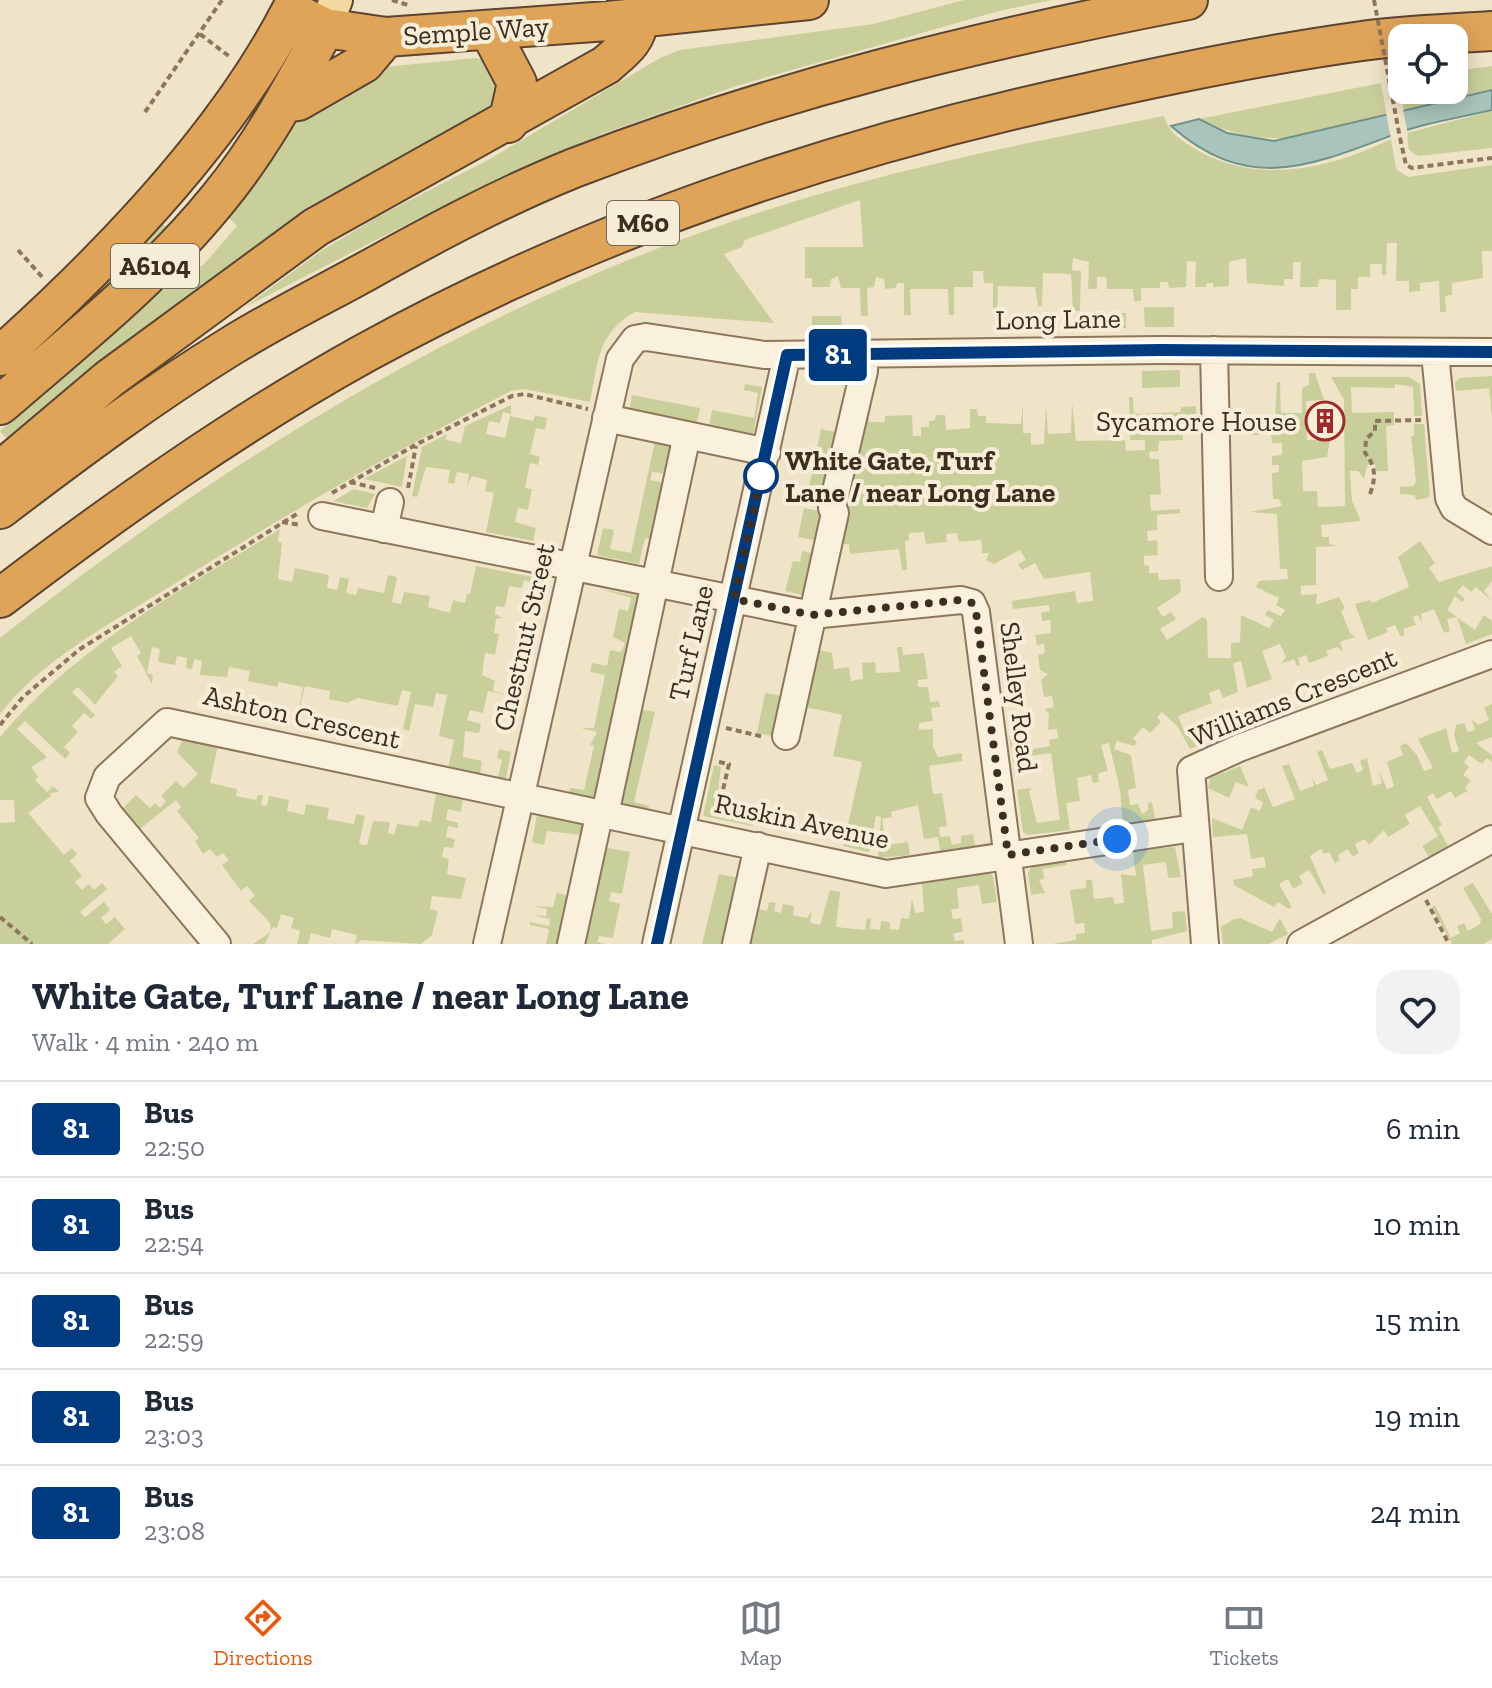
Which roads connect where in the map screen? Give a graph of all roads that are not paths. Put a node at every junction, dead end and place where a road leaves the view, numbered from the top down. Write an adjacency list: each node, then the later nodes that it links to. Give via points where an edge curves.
1 (809, 0): 6 (highway, Semple Way / A6104)
2 (1188, 0): 26 (highway, M60, via 972,43 869,70 572,169 428,237 232,345 114,423)
3 (1492, 5): 10 (highway, M60)
4 (293, 6): 5 (highway, Semple Way / A6104); 19 (highway, A6104, via 266,56 196,155 57,304)
5 (330, 14): 9 (highway, Semple Way / A6104); 11 (highway, A6104)
6 (639, 18): 7 (highway, Semple Way / A6104); 12 (highway, via 638,33 606,65)
7 (489, 30): 9 (highway, Semple Way / A6104); 12 (highway, via 517,83)
8 (1492, 31): 10 (highway, M60)
9 (386, 37): 11 (highway, via 364,63 298,101)
10 (1365, 40): 33 (highway, M60, via 1189,70 1008,110 781,172 676,209 465,301 364,354 230,434)
11 (284, 103): 20 (highway, A6104, via 241,169 188,234)
12 (508, 123): 24 (highway, via 316,227 109,379)
13 (628, 345): 17 (street, Long Lane, via 646,337); 21 (street, Chestnut Street)
14 (1214, 350): 16 (street, Long Lane); 18 (street, Long Lane); 31 (street)
15 (1492, 352): 16 (street, Long Lane)
16 (1435, 353): 29 (street, via 1449,498 1454,508)
17 (787, 355): 18 (street, Long Lane); 23 (street, Turf Lane)
18 (864, 355): 35 (street)
19 (0, 356)
20 (0, 405)
21 (607, 416): 22 (street); 30 (street, Chestnut Street)
22 (687, 435): 23 (street); 32 (street)
23 (767, 452): 34 (street, Turf Lane)
24 (0, 471)
25 (393, 495): 28 (street)
26 (0, 509)
27 (316, 512): 28 (street, Shelley Road)
28 (384, 529): 30 (street, Shelley Road)
29 (1492, 531)
30 (573, 567): 32 (street, Shelley Road); 38 (street, Chestnut Street)
31 (1219, 577)
32 (654, 584): 34 (street, Shelley Road); 39 (street)
33 (0, 598)
34 (734, 599): 35 (street, Shelley Road); 41 (street, Turf Lane)
35 (812, 615): 37 (street); 44 (street, Shelley Road, via 961,600 974,605)
36 (1492, 654): 40 (street, Williams Crescent, via 1194,767 1189,774)
37 (781, 738)
38 (520, 798): 39 (street, Ruskin Avenue); 45 (street, Ashton Crescent, via 183,723 161,725 107,777 99,798); 46 (street, Chestnut Street)
39 (601, 815): 41 (street, Ruskin Avenue); 47 (street)
40 (1194, 828): 44 (street, Ruskin Avenue); 51 (street, Williams Crescent)
41 (682, 830): 43 (street, Ruskin Avenue); 48 (street, Turf Lane)
42 (1492, 839): 52 (street)
43 (758, 846): 44 (street, Ruskin Avenue, via 886,874); 49 (street)
44 (1008, 855): 50 (street, Shelley Road)
45 (217, 944)
46 (487, 944)
47 (571, 944)
48 (656, 944)
49 (736, 944)
50 (1019, 944)
51 (1205, 944)
52 (1301, 944)

